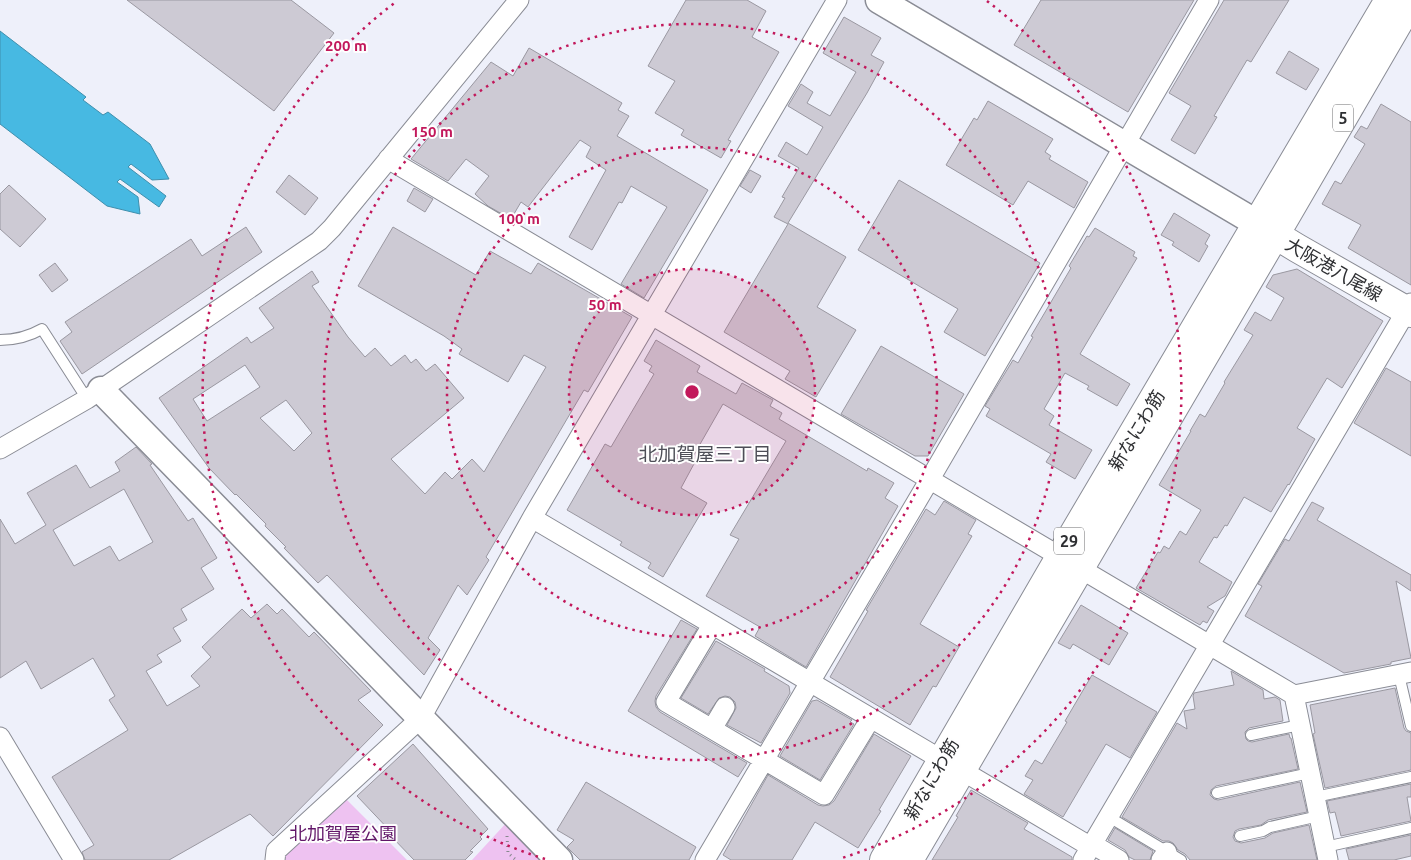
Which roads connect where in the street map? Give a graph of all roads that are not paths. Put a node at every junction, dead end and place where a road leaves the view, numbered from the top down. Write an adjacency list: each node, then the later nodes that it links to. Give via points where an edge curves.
1 (519, 0): 8 (street)
2 (837, 0): 11 (street)
3 (879, 0): 7 (street)
4 (1209, 0): 7 (street)
5 (1389, 0): 9 (main road, 新なにわ筋 / 5)
6 (1411, 1): 9 (main road, 新なにわ筋 / 5)
7 (1124, 145): 9 (street); 15 (street)
8 (388, 159): 11 (street); 13 (street, via 319,241)
9 (1266, 229): 10 (main road, 大阪港八尾線); 17 (main road, 新なにわ筋 / 29)
10 (1410, 309): 19 (street)
11 (651, 316): 15 (street); 16 (street)
12 (0, 340): 13 (lane, via 30,336 42,329)
13 (94, 394): 14 (street); 24 (street)
14 (0, 449)
15 (930, 479): 17 (street); 21 (street)
16 (532, 518): 18 (street); 24 (street)
17 (1070, 562): 19 (street); 32 (main road, 新なにわ筋 / 29)
18 (712, 624): 21 (street); 28 (street, via 666,702)
19 (1209, 644): 22 (street); 38 (street)
20 (1405, 673): 22 (street); 27 (lane)
21 (810, 682): 25 (street); 31 (street)
22 (1294, 695): 26 (street)
23 (725, 707): 28 (street)
24 (421, 718): 45 (street, via 276,851); 46 (street)
25 (871, 718): 31 (street, via 824,794); 32 (street)
26 (1300, 725): 29 (lane); 33 (street)
27 (1411, 726)
28 (712, 729): 31 (street)
29 (1251, 735)
30 (0, 737): 44 (street)
31 (764, 759): 47 (street)
32 (952, 765): 41 (street); 48 (main road, 新なにわ筋 / 29); 49 (main road, 新なにわ筋 / 29)
33 (1310, 773): 35 (lane); 36 (street)
34 (1411, 777): 36 (lane)
35 (1217, 793)
36 (1315, 797): 37 (street)
37 (1319, 816): 40 (lane); 42 (street)
38 (1109, 817): 41 (street); 43 (lane)
39 (1411, 828): 42 (lane)
40 (1240, 836)
41 (1089, 850): 50 (street)
42 (1326, 853)
43 (1170, 857)
44 (74, 860)
45 (275, 860)
46 (559, 860)
47 (705, 860)
48 (884, 860)
49 (908, 860)
50 (1119, 860)

